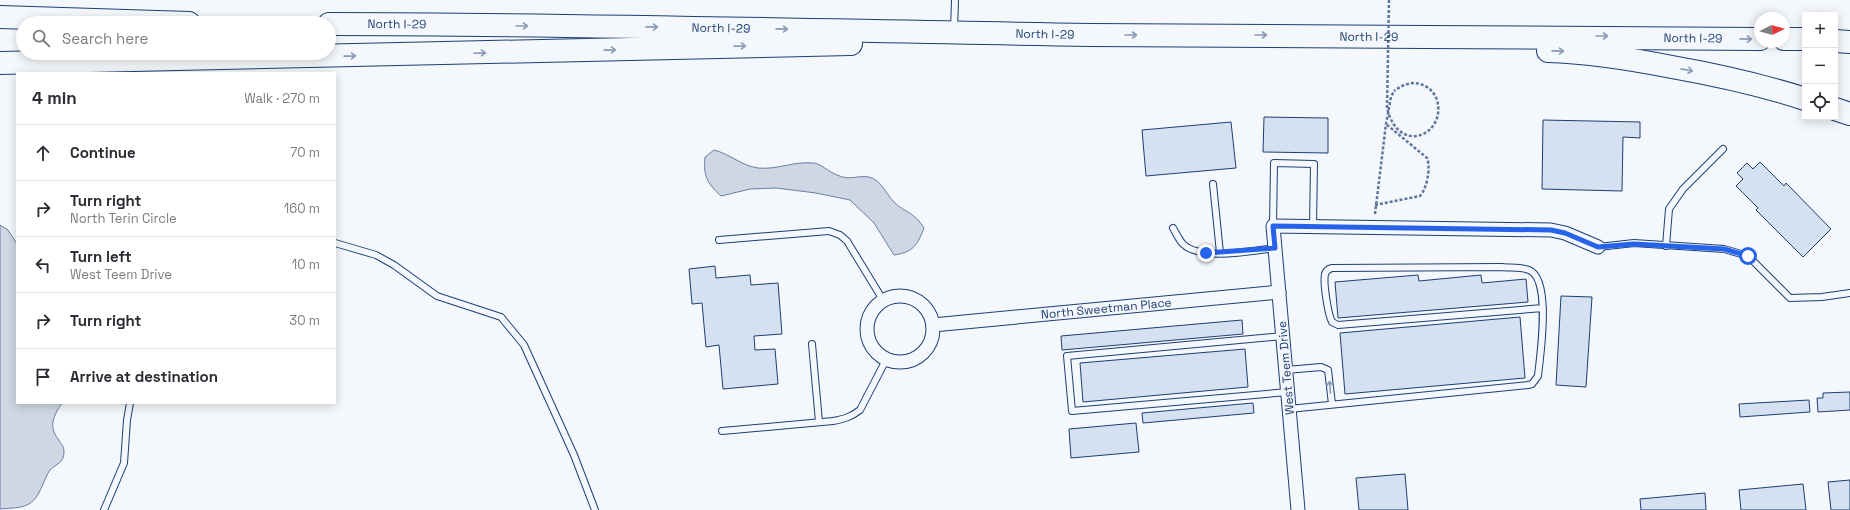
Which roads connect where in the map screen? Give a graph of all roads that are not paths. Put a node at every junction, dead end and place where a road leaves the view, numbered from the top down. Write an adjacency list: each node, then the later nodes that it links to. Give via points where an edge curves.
1 (955, 0): 5 (lane)
2 (0, 18): 3 (highway)
3 (16, 18)
4 (336, 24): 5 (highway, North I-29, one-way to 5)
5 (954, 31): 6 (highway, North I-29)
6 (1092, 35): 7 (highway, North I-29, one-way to 7); 13 (highway, one-way to 6, via 873,43)
7 (1437, 36): 8 (highway, North I-29, one-way to 8); 16 (highway, one-way to 16, via 1481,50 1580,52 1615,56 1717,76)
8 (1754, 39)
9 (1790, 39): 10 (highway)
10 (1802, 39)
11 (1838, 41): 12 (highway)
12 (1850, 42)
13 (336, 55)
14 (131, 60): 15 (highway, one-way to 14)
15 (0, 63)
16 (1802, 99)
17 (1838, 110): 18 (highway)
18 (1850, 114)
19 (1723, 149): 26 (lane, via 1682,189 1669,209)
20 (1213, 184): 29 (lane)
21 (1273, 226): 22 (street); 22 (lane, via 1274,163 1314,164); 28 (street, West Teem Drive)
22 (1313, 226): 27 (street, via 1551,230)
23 (1173, 228): 29 (lane, via 1182,244 1192,250)
24 (719, 240): 32 (lane, via 829,231 835,233 847,241)
25 (336, 243): 46 (lane, via 376,255 437,296 500,317 524,346 574,455)
26 (1666, 246): 27 (lane, via 1634,244); 31 (lane, via 1724,249 1748,256 1790,298)
27 (1598, 247)
28 (1275, 248): 29 (lane); 30 (street, West Teem Drive)
29 (1220, 253)
30 (1279, 292): 34 (street, North Sweetman Place); 35 (street, West Teem Drive)
31 (1850, 293)
32 (883, 300): 34 (street, via 899,296 915,299 924,305); 37 (street, via 872,312 867,328 874,348)
33 (1543, 308): 33 (lane, via 1540,284 1535,274 1529,270 1502,267 1332,268 1324,276 1330,318 1338,325); 41 (lane, via 1538,376 1532,384)
34 (933, 325): 37 (street, via 928,346 922,354 902,362)
35 (1283, 336): 38 (street, West Teem Drive); 39 (lane, via 1067,356 1069,379 1072,411)
36 (812, 344): 43 (lane)
37 (887, 358): 43 (lane, via 860,410 845,419)
38 (1286, 370): 39 (street, West Teem Drive); 41 (lane, one-way to 38, via 1328,370 1321,367)
39 (1288, 392): 42 (street, West Teem Drive)
40 (130, 404): 45 (lane, via 124,463)
41 (1332, 404): 42 (lane)
42 (1289, 409): 47 (street, West Teem Drive)
43 (819, 422): 44 (lane)
44 (722, 431)
45 (104, 510)
46 (595, 510)
47 (1298, 510)

